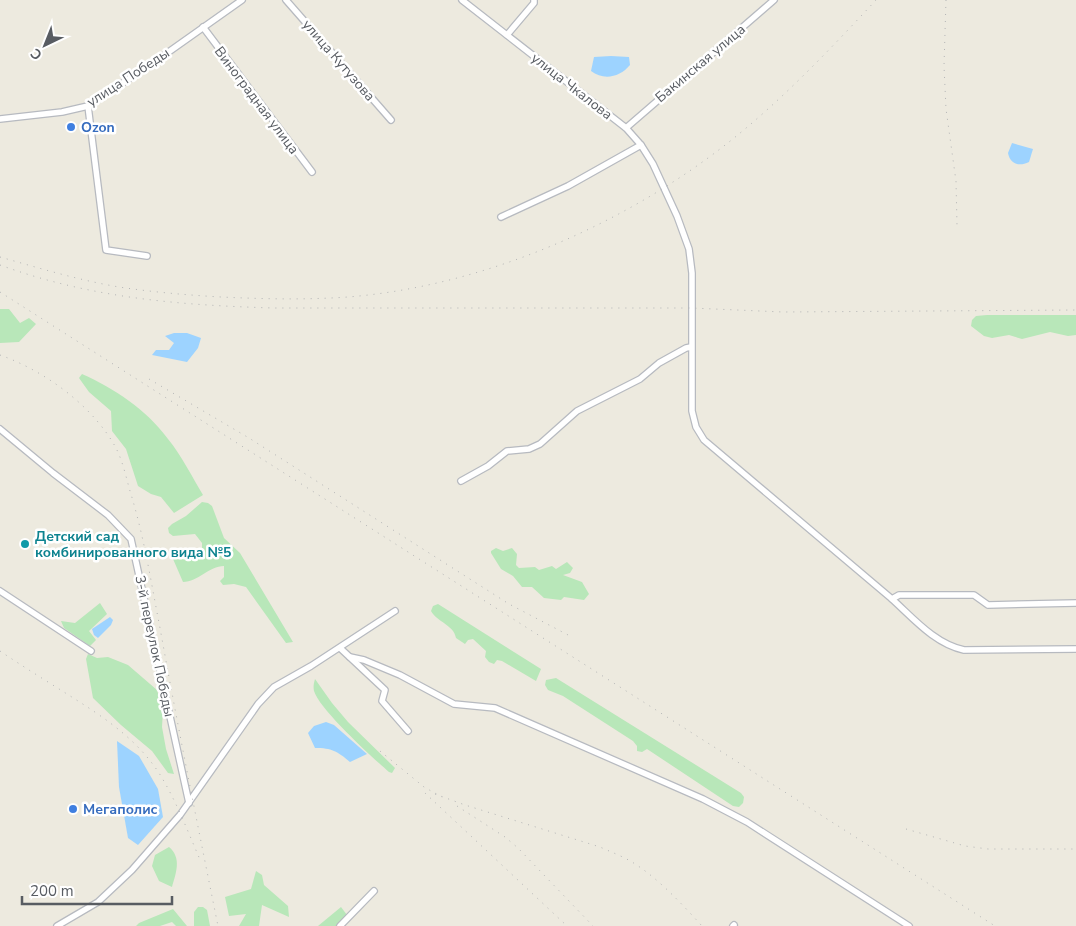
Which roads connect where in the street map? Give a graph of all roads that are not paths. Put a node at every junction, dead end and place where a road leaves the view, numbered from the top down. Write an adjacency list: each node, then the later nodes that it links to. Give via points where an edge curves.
1 (242, 0): 6 (street, улица Победы)
2 (286, 0): 10 (street, улица Кутузова)
3 (462, 0): 7 (street, улица Чкалова)
4 (534, 0): 7 (street)
5 (774, 0): 11 (street, Бакинская улица)
6 (203, 27): 8 (street, улица Победы); 13 (street, Виноградная улица)
7 (507, 35): 11 (street, улица Чкалова)
8 (88, 106): 9 (street, улица Победы); 15 (street, via 106,250)
9 (0, 119)
10 (391, 120)
11 (626, 128): 12 (street, улица Чкалова)
12 (641, 145): 14 (street, via 568,186); 16 (street, улица Чкалова, via 664,187 690,249)
13 (312, 172)
14 (500, 217)
15 (147, 256)
16 (691, 347): 18 (street, via 659,363 640,379 577,411 540,444 529,449 507,451); 20 (street, улица Чкалова, via 692,411 699,434)
17 (0, 429): 28 (street, 3-й переулок Победы, via 108,515 131,538)
18 (461, 481)
19 (0, 591): 25 (street)
20 (892, 599): 21 (street, via 899,595 974,596 988,604); 24 (street, улица Чкалова, via 942,643 954,648)
21 (1076, 603)
22 (395, 611): 23 (street)
23 (340, 648): 26 (street); 28 (street, via 274,687 258,704)
24 (1076, 649)
25 (91, 651)
26 (350, 657): 27 (street, via 384,690 382,701); 32 (street, via 400,675 454,704 495,708 703,799 748,822)
27 (408, 731)
28 (189, 803): 30 (street, via 132,870 98,902)
29 (374, 891): 31 (street)
30 (57, 926)
31 (340, 926)
32 (909, 926)

